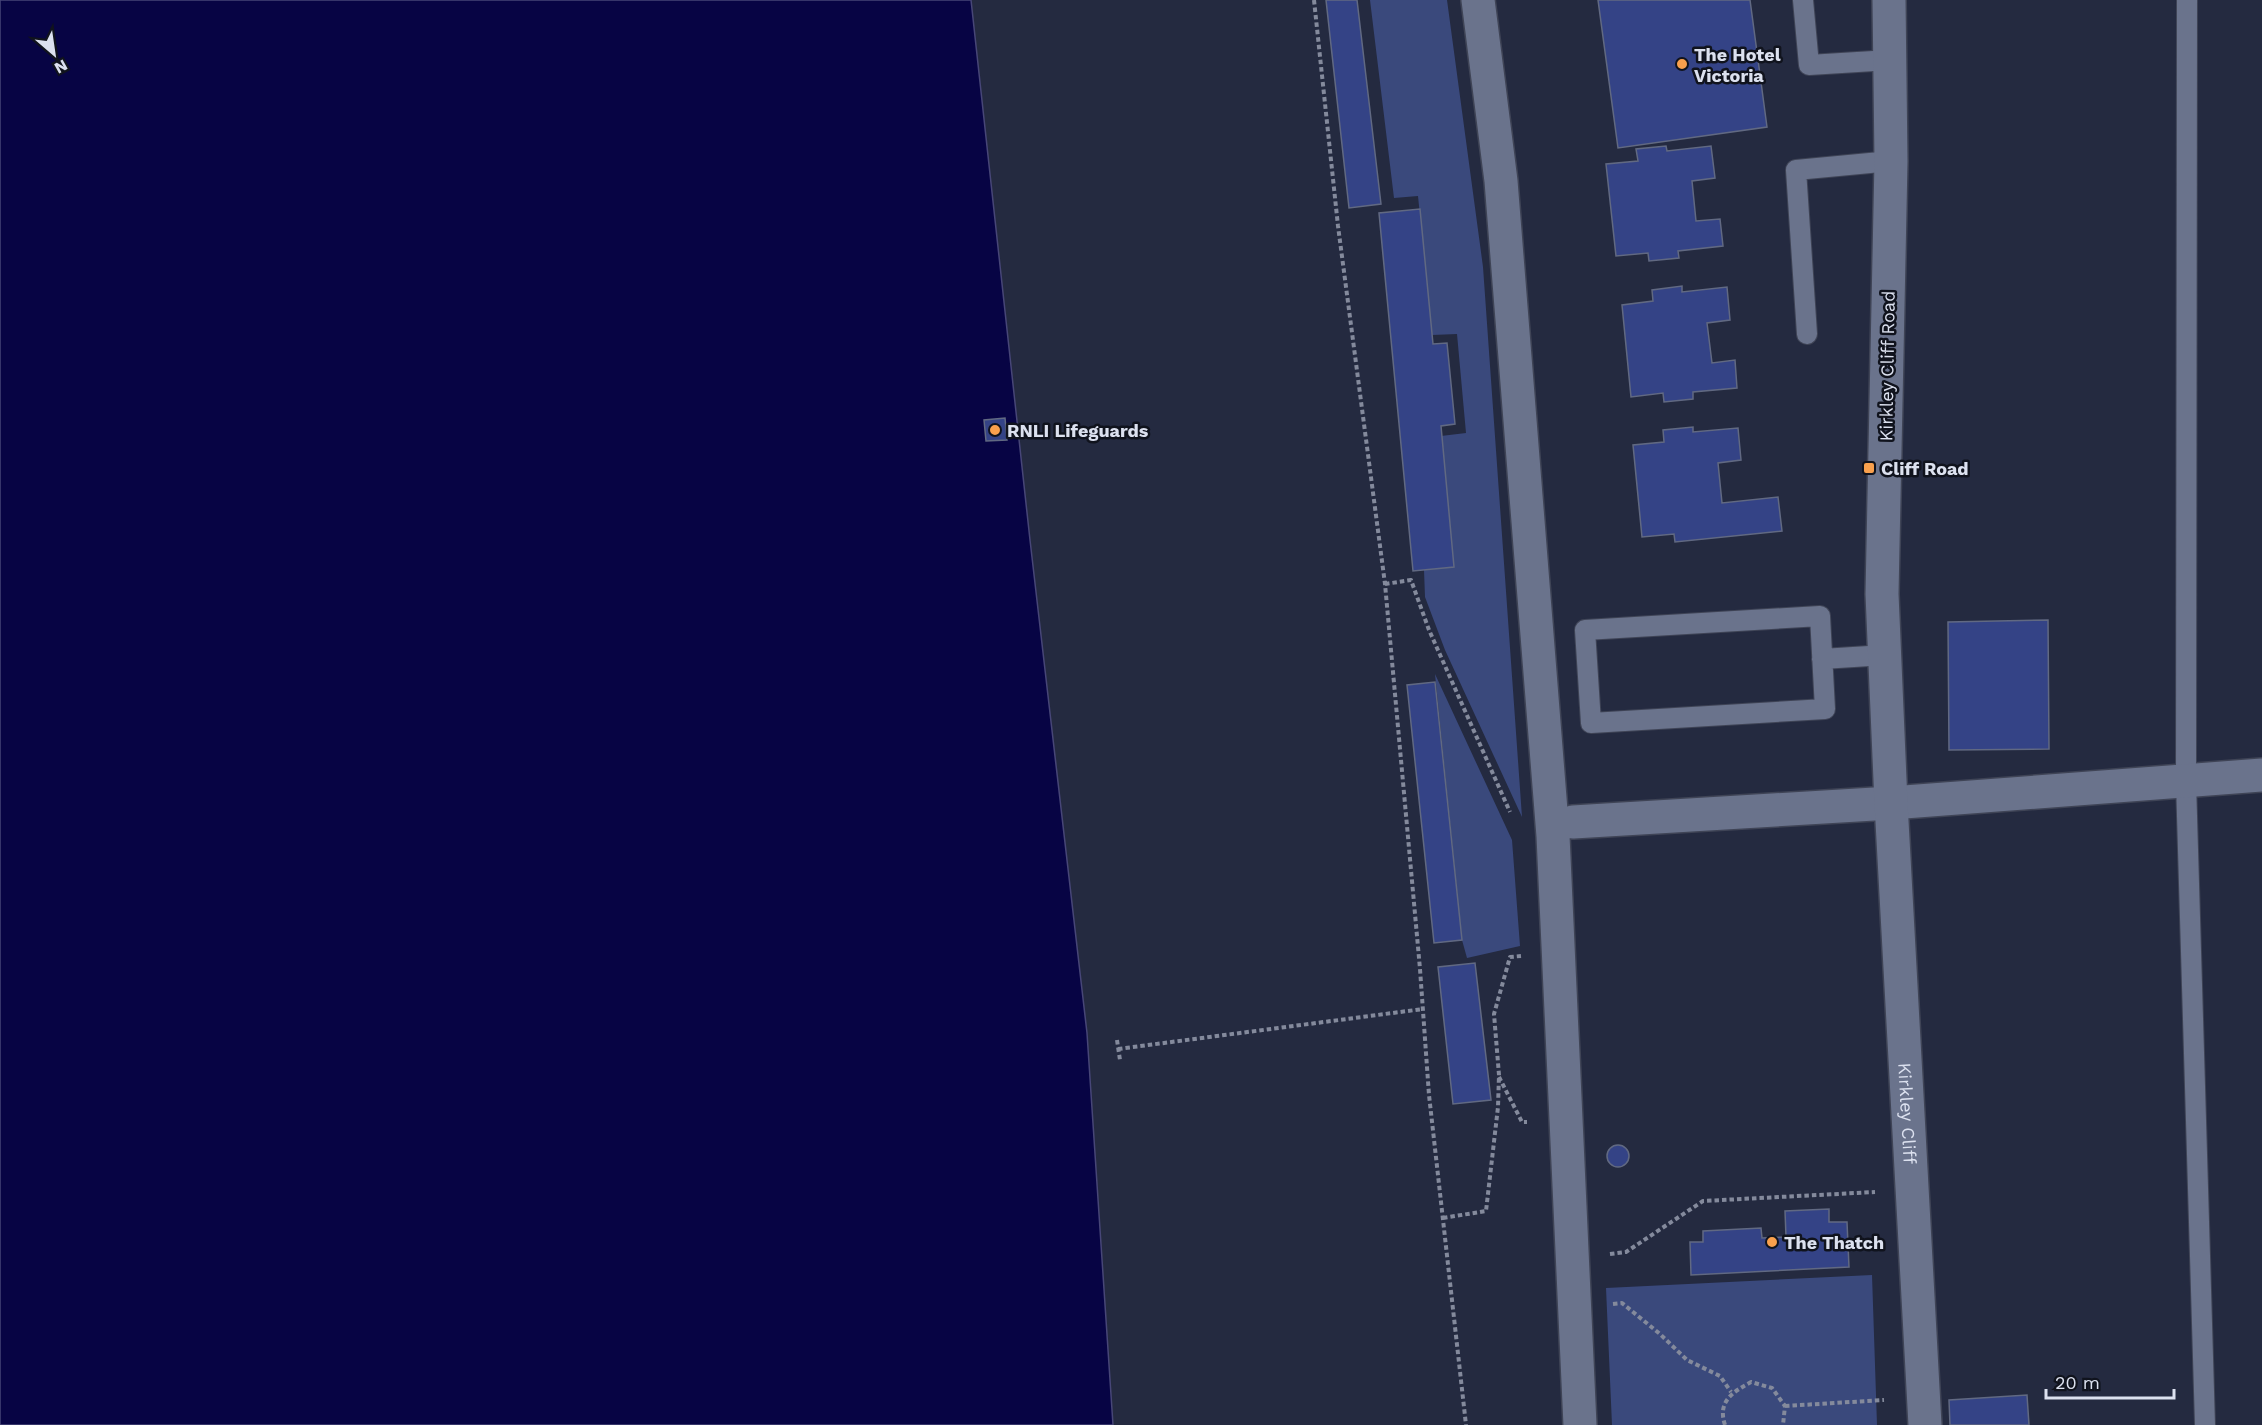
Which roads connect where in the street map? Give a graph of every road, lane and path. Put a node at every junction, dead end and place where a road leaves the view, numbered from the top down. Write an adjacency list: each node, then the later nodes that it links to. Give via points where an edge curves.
1 (1314, 0): 9 (path, via 1338,226)
2 (1478, 0): 17 (street, via 1501,181)
3 (1803, 0): 6 (lane, via 1809,65)
4 (1889, 0): 6 (street, Kirkley Cliff Road)
5 (2187, 0): 13 (lane)
6 (1890, 60): 7 (street, Kirkley Cliff Road)
7 (1891, 160): 8 (lane, via 1796,170); 10 (street, Kirkley Cliff Road, via 1882,594)
8 (1807, 334)
9 (1385, 584): 15 (path, via 1411,580); 18 (path)
10 (1885, 655): 11 (lane); 14 (street, Kirkley Cliff Road)
11 (1822, 659): 11 (lane, via 1825,709 1591,723 1585,630 1820,616)
12 (2262, 775): 13 (street)
13 (2186, 782): 14 (street); 33 (lane)
14 (1891, 803): 16 (street); 22 (street, Kirkley Cliff)
15 (1512, 818)
16 (1573, 822)
17 (1559, 953): 23 (path, via 1510,957 1494,1014 1498,1107 1486,1211); 24 (street)
18 (1423, 1009): 20 (path); 23 (path)
19 (1117, 1040): 20 (path)
20 (1118, 1049): 21 (path)
21 (1120, 1060)
22 (1912, 1190): 24 (path, via 1703,1201 1626,1252); 28 (street, Kirkley Cliff)
23 (1443, 1218): 29 (path)
24 (1572, 1259): 25 (street)
25 (1575, 1307): 26 (path, via 1623,1303 1688,1360 1720,1376); 30 (street)
26 (1731, 1392): 27 (path, via 1751,1382 1772,1388); 31 (path, via 1724,1406)
27 (1785, 1406): 28 (path); 32 (path)
28 (1924, 1412)
29 (1466, 1425)
30 (1580, 1425)
31 (1725, 1425)
32 (1783, 1425)
33 (2205, 1425)

